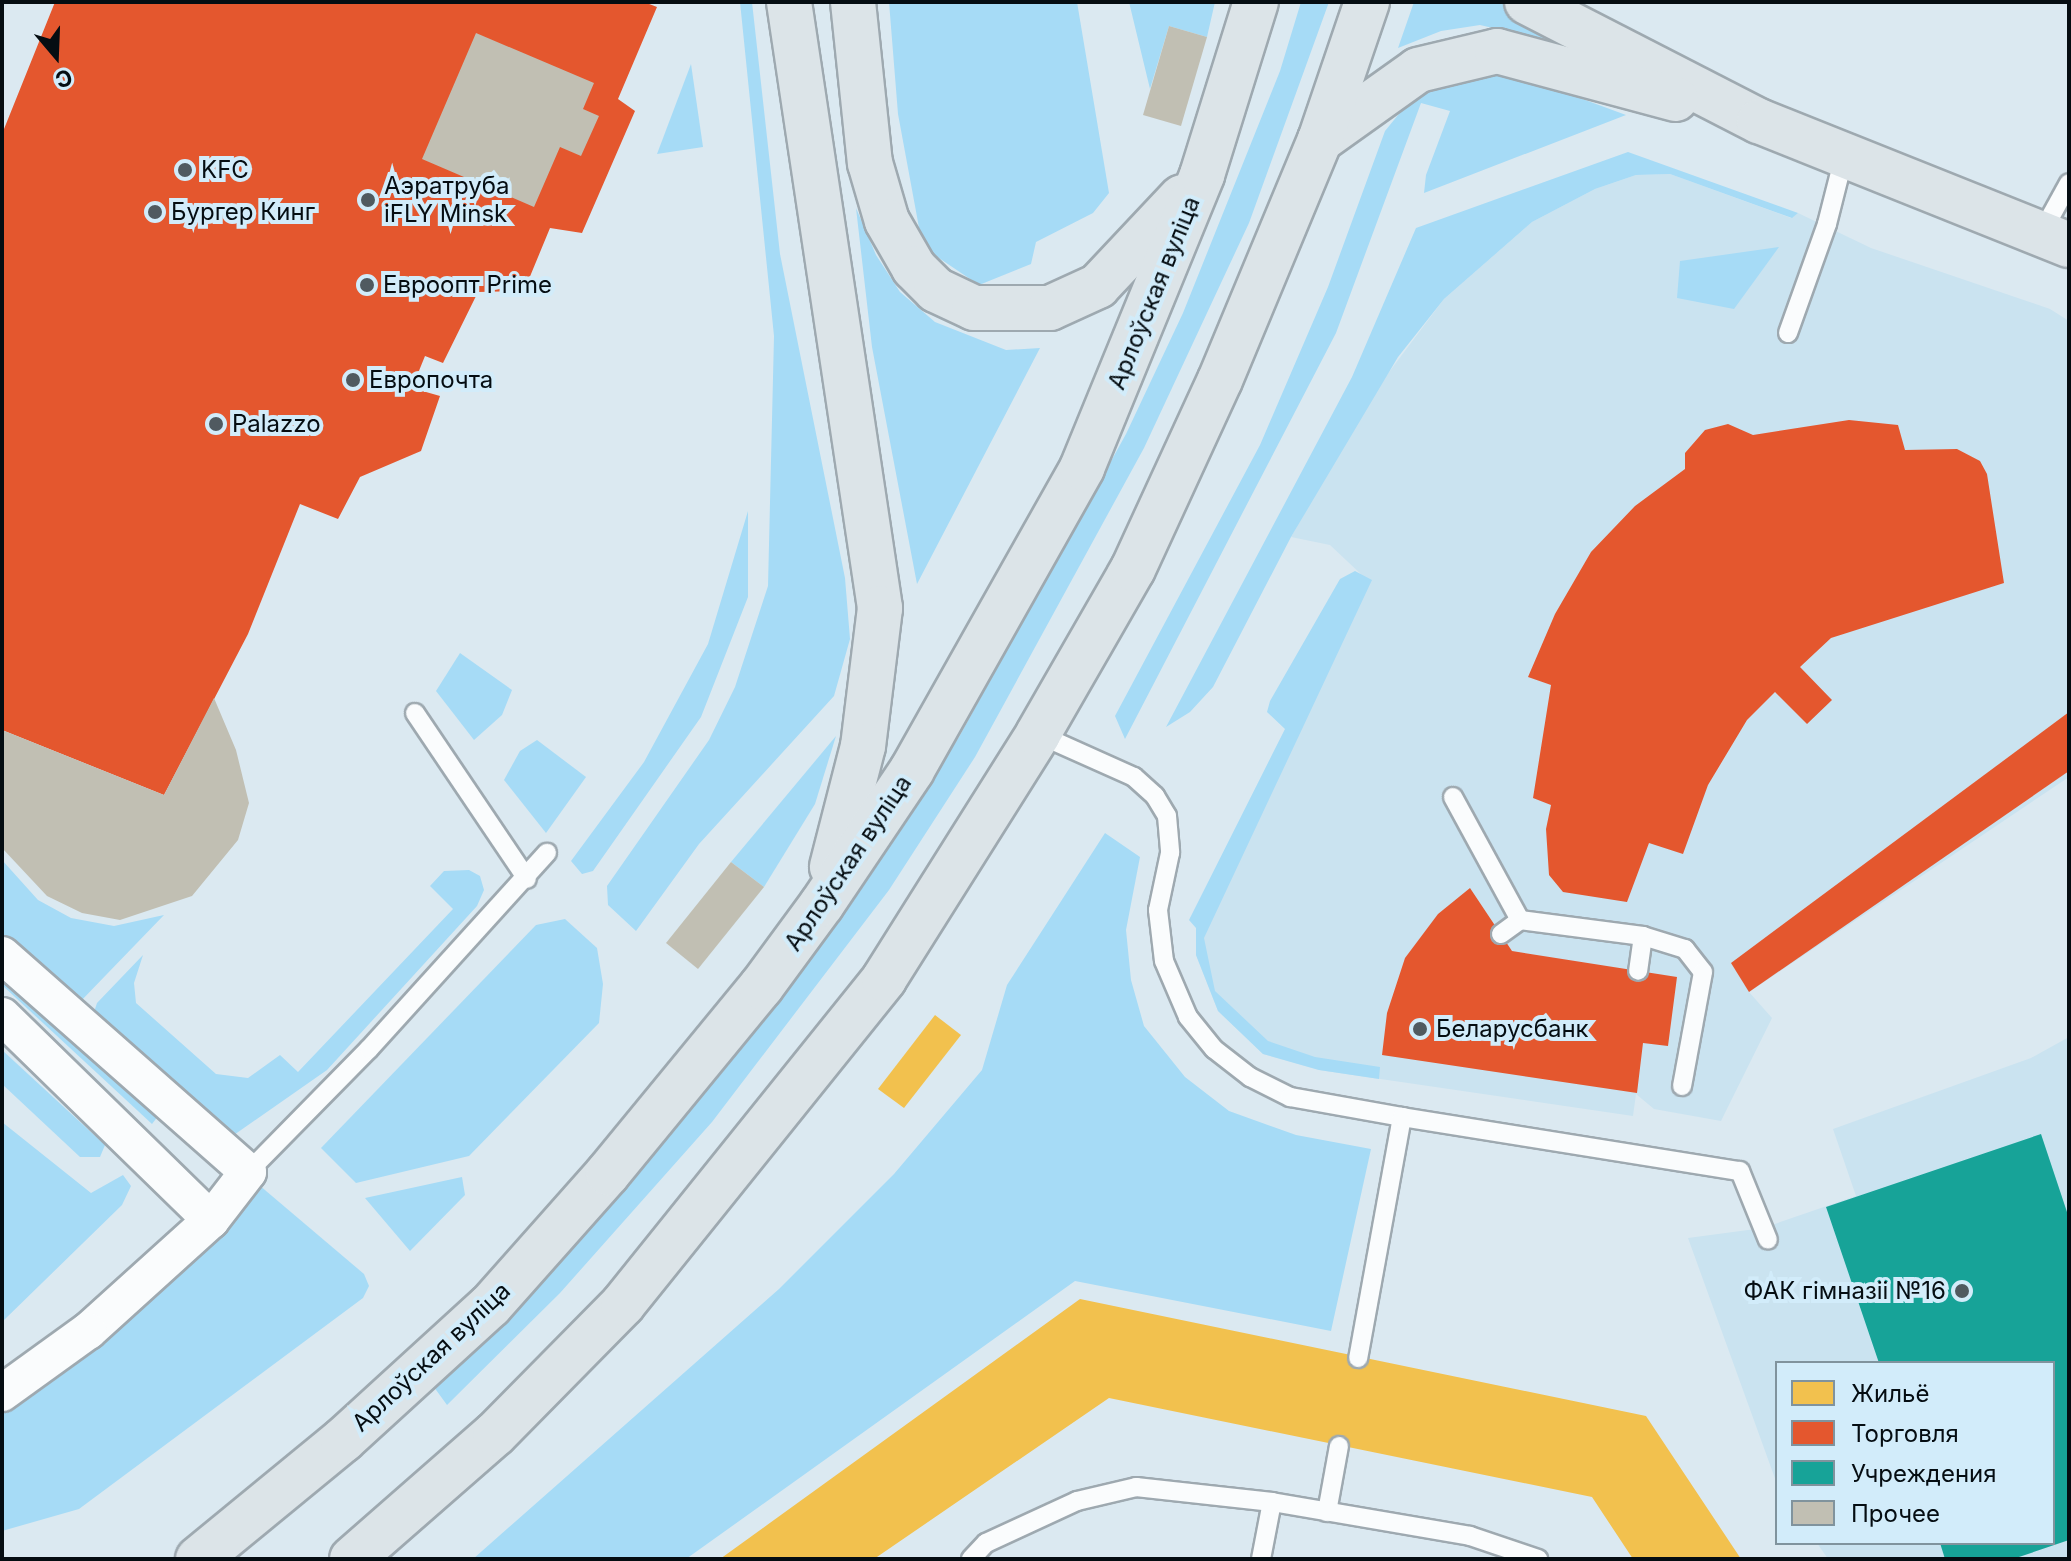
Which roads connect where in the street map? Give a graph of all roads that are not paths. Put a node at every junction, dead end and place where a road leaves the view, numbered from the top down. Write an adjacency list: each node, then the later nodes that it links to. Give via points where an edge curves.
1 (789, 2): 18 (main road, via 880,608 863,746)
2 (853, 2): 9 (main road, via 870,163 887,221 914,268 936,290 974,308 1050,308 1098,286)
3 (1256, 2): 9 (main road, Арлоўская вуліца)
4 (1367, 2): 7 (main road)
5 (1527, 2): 6 (main road)
6 (1759, 121): 7 (main road, via 1497,51 1418,70); 8 (main road)
7 (1320, 140): 14 (main road, via 1220,380 1133,569)
8 (1844, 157): 11 (main road); 12 (lane, via 1827,224)
9 (1202, 175): 18 (main road, Арлоўская вуліца, via 1082,468 912,770)
10 (2069, 183): 11 (lane)
11 (2055, 239)
12 (1788, 333)
13 (415, 713): 17 (lane)
14 (1038, 734): 26 (lane, via 1134,777 1167,816 1170,853 1158,910 1164,961 1188,1017 1214,1049 1250,1077 1290,1097); 38 (main road, via 884,979 623,1304 495,1434)
15 (1453, 797): 19 (lane)
16 (547, 853): 17 (lane)
17 (527, 879): 27 (lane)
18 (822, 904): 33 (main road, Арлоўская вуліца, via 608,1173 490,1306)
19 (1520, 920): 20 (lane); 21 (lane)
20 (1501, 934)
21 (1643, 936): 23 (lane); 25 (lane, via 1685,949 1703,972)
22 (2, 955): 27 (street)
23 (1638, 971)
24 (2, 1016): 28 (street)
25 (1682, 1086)
26 (1402, 1117): 29 (lane, via 1740,1171); 30 (lane)
27 (248, 1172): 28 (street)
28 (211, 1220): 31 (street, via 88,1331)
29 (1768, 1240)
30 (1358, 1358)
31 (2, 1393)
32 (1339, 1446): 35 (lane)
33 (279, 1491): 36 (main road); 37 (main road, Арлоўская вуліца)
34 (1272, 1502): 35 (lane); 39 (lane, via 1136,1487 1077,1501 986,1543); 40 (lane)
35 (1327, 1512): 41 (lane, via 1470,1536)
36 (168, 1559)
37 (198, 1559)
38 (352, 1559)
39 (971, 1559)
40 (1261, 1559)
41 (1538, 1559)

